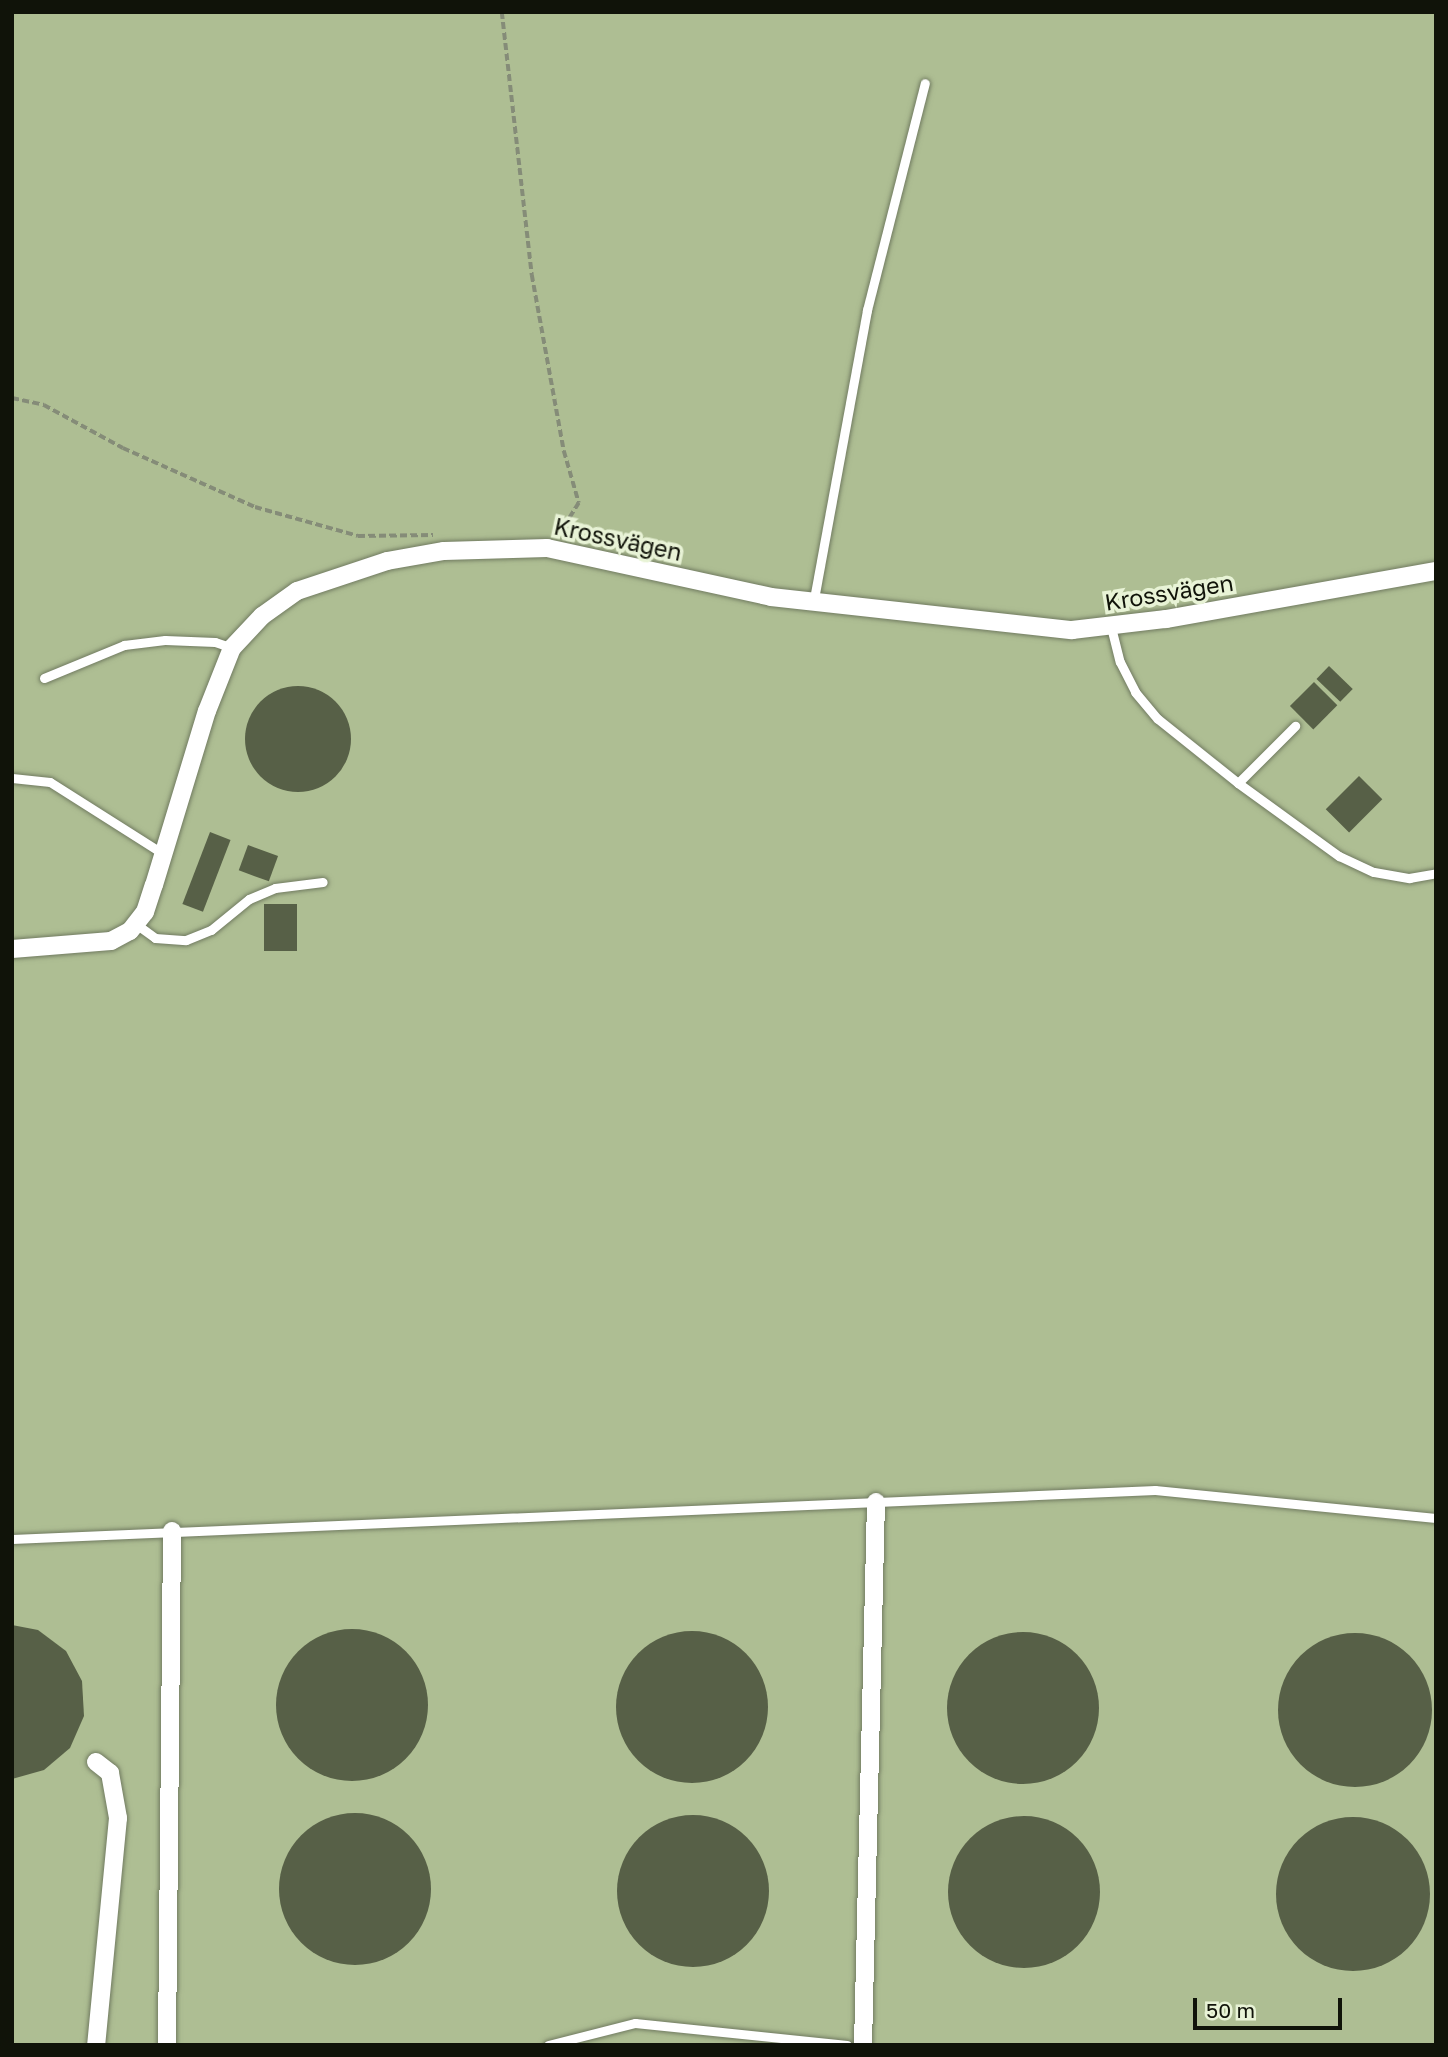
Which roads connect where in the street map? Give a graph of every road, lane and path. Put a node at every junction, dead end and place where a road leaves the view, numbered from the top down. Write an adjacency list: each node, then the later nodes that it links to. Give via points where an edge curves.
1 (502, 12): 4 (path, via 532,275 564,451 579,503)
2 (925, 83): 7 (lane, via 867,310)
3 (12, 398): 5 (path, via 44,405 123,448 255,506 358,536 430,532)
4 (547, 548): 5 (street, Krossvägen); 7 (street, Krossvägen, via 771,597)
5 (444, 551): 9 (street, Krossvägen, via 387,561 297,591 262,616)
6 (1436, 571): 8 (street, Krossvägen)
7 (814, 599): 8 (street, Krossvägen, via 1072,630)
8 (1111, 626): 13 (lane, via 1120,662 1135,692 1158,719)
9 (232, 648): 10 (lane, via 215,642 165,640 124,645); 14 (street, Krossvägen)
10 (44, 678)
11 (1295, 726): 13 (lane)
12 (12, 778): 14 (lane, via 50,782)
13 (1238, 783): 15 (lane, via 1339,856 1398,876)
14 (162, 853): 17 (street, Krossvägen, via 145,912)
15 (1436, 873)
16 (323, 882): 17 (lane, via 267,891 249,899 211,930 186,940 155,938)
17 (136, 925): 18 (street, via 111,941)
18 (12, 949)
19 (876, 1502): 20 (lane, via 1155,1490); 21 (lane); 28 (street)
20 (1436, 1518)
21 (172, 1531): 22 (lane); 25 (street)
22 (12, 1539)
23 (96, 1762): 24 (street, via 110,1773 118,1818)
24 (96, 2045)
25 (167, 2045)
26 (548, 2045): 27 (lane, via 635,2023)
27 (847, 2045)
28 (863, 2045)

